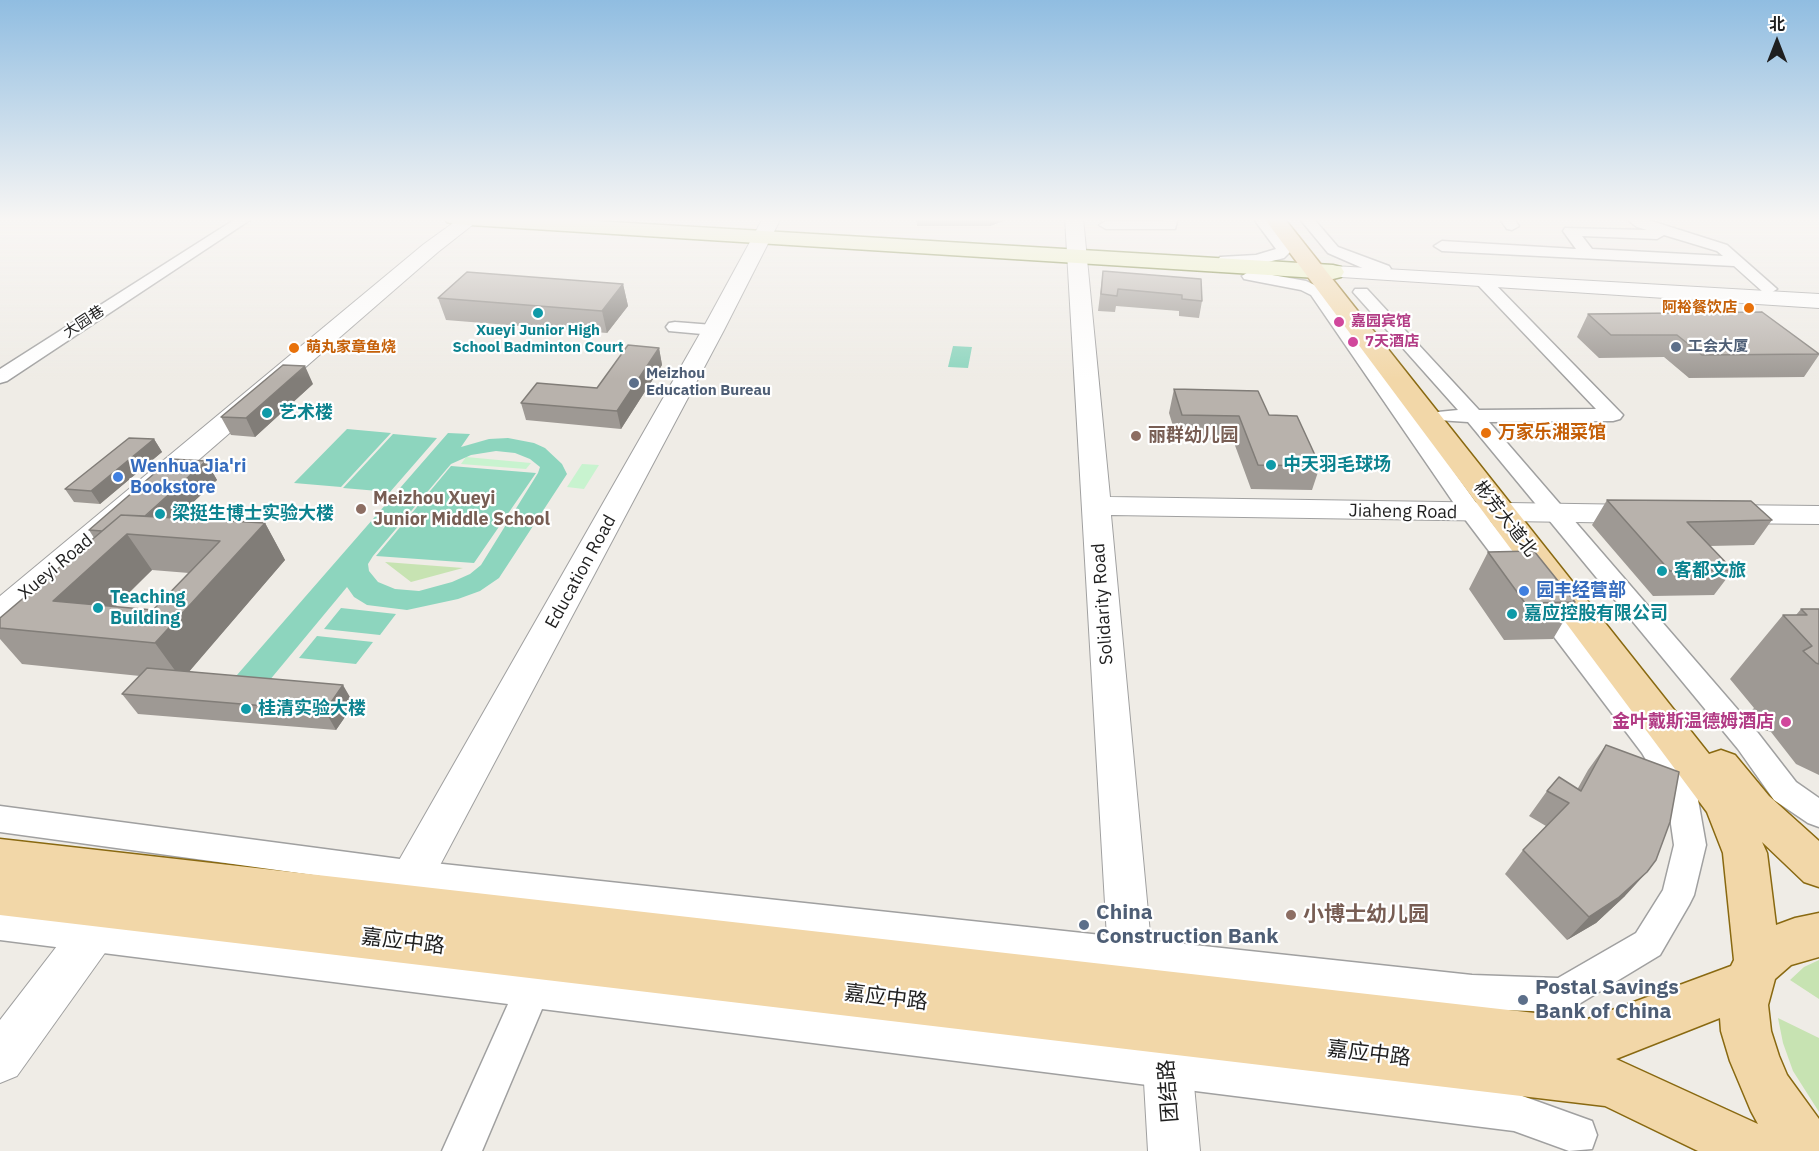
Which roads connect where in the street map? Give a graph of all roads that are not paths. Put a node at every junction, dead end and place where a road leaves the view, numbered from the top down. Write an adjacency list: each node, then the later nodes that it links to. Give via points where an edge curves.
1 (163, 272): 15 (street, 大园巷)
2 (403, 272): 23 (street, Xueyi Road)
3 (743, 272): 14 (street, Education Road)
4 (1079, 272): 17 (street, Solidarity Road)
5 (1319, 272): 6 (main road)
6 (1324, 272): 9 (street); 16 (main road, 彬芳大道北); 18 (main road, 彬芳大道北)
7 (1750, 272): 10 (street)
8 (1250, 276): 18 (street, via 1306,286 1317,292)
9 (1483, 281): 12 (street); 16 (street, via 1613,414)
10 (1769, 289)
11 (1361, 292): 16 (street)
12 (1819, 301)
13 (675, 327): 14 (street)
14 (713, 330): 28 (street, Education Road)
15 (7, 373)
16 (1459, 416): 18 (main road, 彬芳大道北); 19 (street)
17 (1096, 506): 18 (street, Jiaheng Road); 33 (street, Solidarity Road)
18 (1498, 513): 19 (street, Jiaheng Road); 27 (main road, 彬芳大道北, via 1754,808); 33 (street, via 1682,794 1690,845 1678,895 1648,944 1562,995); 34 (main road, 彬芳大道北, via 1724,803 1745,853)
19 (1556, 513): 20 (street, Jiaheng Road); 24 (street, via 1748,741 1785,791)
20 (1664, 514)
21 (1700, 514): 22 (street)
22 (1819, 515)
23 (0, 614)
24 (1819, 814)
25 (0, 819): 28 (street)
26 (0, 858): 28 (main road, 嘉应中路)
27 (1819, 868)
28 (406, 890): 33 (main road, 嘉应中路)
29 (0, 895): 30 (main road, 嘉应中路)
30 (101, 922): 31 (street); 36 (main road, 嘉应中路); 37 (street); 38 (street, via 1514,1112)
31 (0, 924)
32 (1819, 935): 34 (main road, 嘉应中路, via 1774,949)
33 (1129, 972): 34 (main road, 嘉应中路, via 1588,1044 1676,1012)
34 (1753, 973): 42 (main road, 彬芳大道北, via 1744,1005 1746,1031 1755,1061 1770,1093)
35 (525, 1006): 39 (street)
36 (1165, 1030): 40 (street, 团结路); 41 (main road, 嘉应中路, via 1608,1081)
37 (0, 1059)
38 (1578, 1135)
39 (462, 1151)
40 (1174, 1151)
41 (1758, 1151)
42 (1811, 1151)

